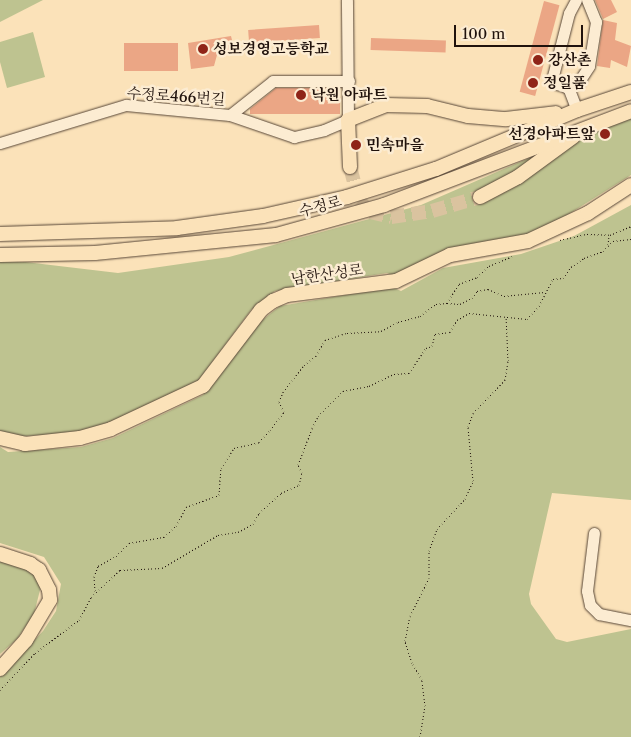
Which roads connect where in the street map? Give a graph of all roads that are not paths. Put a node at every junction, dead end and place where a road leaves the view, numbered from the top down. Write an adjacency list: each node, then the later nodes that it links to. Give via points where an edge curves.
1 (347, 0): 4 (street)
2 (576, 0): 5 (street, via 569,13 552,76 557,84)
3 (586, 0): 5 (street, via 596,22 589,66 578,83)
4 (349, 81): 9 (street, via 273,81); 11 (street)
5 (568, 88): 7 (street)
6 (631, 92): 7 (main road, 수정로)
7 (577, 110): 11 (main road, via 506,119 399,104 374,109); 18 (main road, 수정로, via 436,169 347,197 263,216 178,228)
8 (631, 111): 12 (main road, 수정로)
9 (230, 115): 11 (street, 수정로466번길, via 294,136 324,130); 14 (street, 수정로466번길, via 126,105)
10 (631, 119): 12 (main road)
11 (348, 120): 15 (main road)
12 (601, 123): 13 (main road, 수정로)
13 (582, 130): 17 (main road, via 544,160); 19 (main road, 수정로, via 384,206 276,234 105,252)
14 (0, 143)
15 (350, 167)
16 (631, 185): 20 (main road, 남한산성로, via 588,213 528,241 450,255 396,281 287,295 273,301 261,310 203,386 111,429 80,438 25,444)
17 (480, 197)
18 (0, 234)
19 (0, 255)
20 (0, 438)
21 (594, 534): 23 (street, via 586,591 590,605 599,614)
22 (0, 554): 24 (main road, via 39,570 49,590 50,600 26,640)
23 (631, 620)
24 (0, 669)

